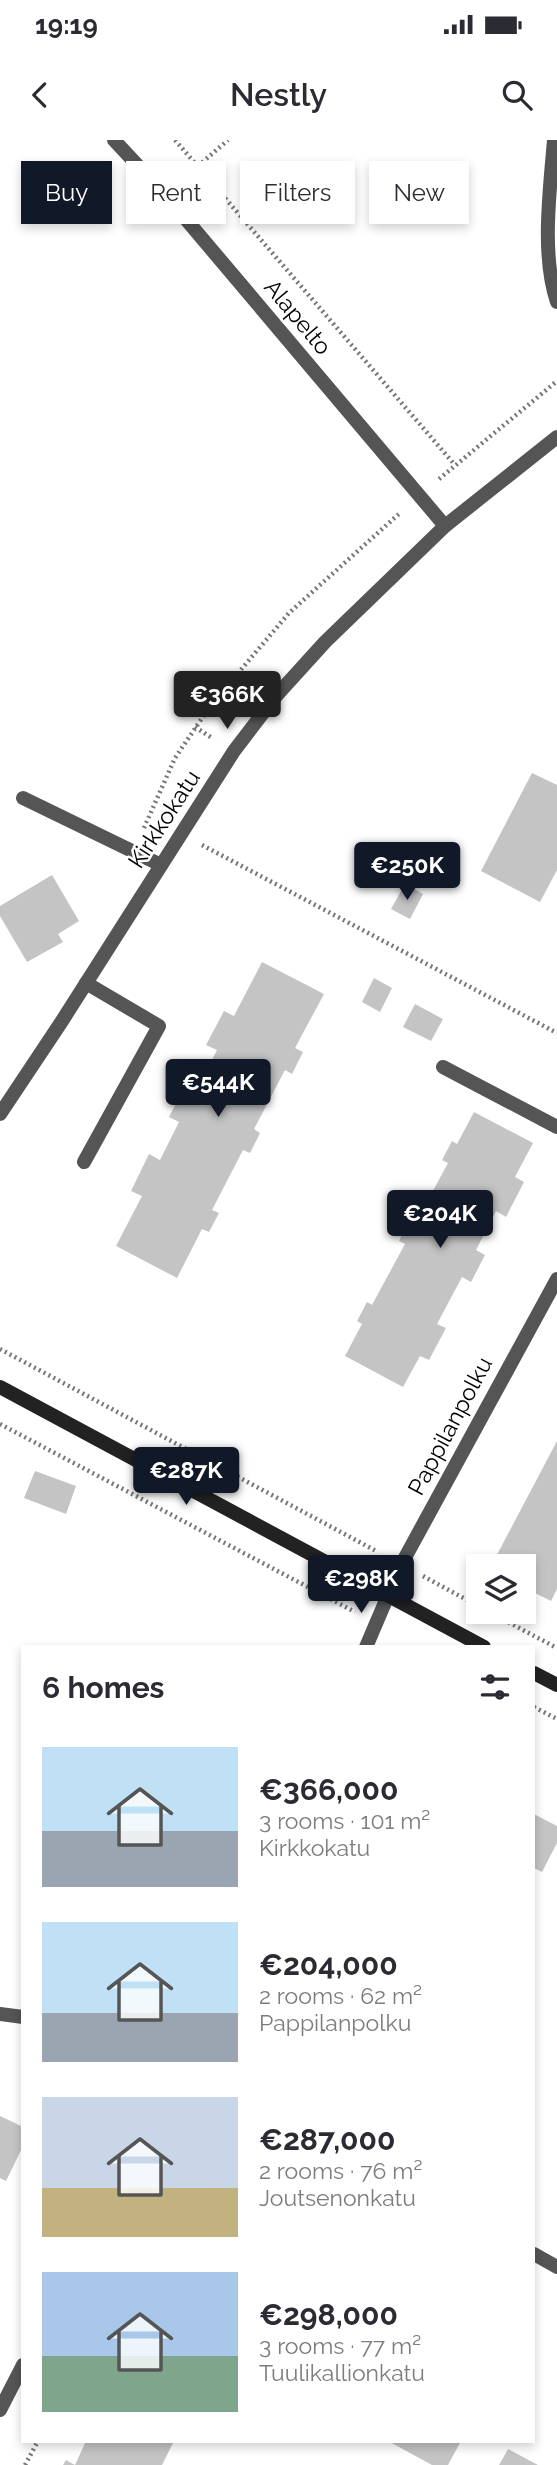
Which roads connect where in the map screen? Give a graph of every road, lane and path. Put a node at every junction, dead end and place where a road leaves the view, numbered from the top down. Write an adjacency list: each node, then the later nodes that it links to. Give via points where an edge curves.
1 (114, 140): 11 (street, Alapelto)
2 (176, 140): 5 (path)
3 (228, 140): 6 (path)
4 (554, 140): 8 (street, via 548,220)
5 (194, 161)
6 (204, 161)
7 (226, 198): 10 (path)
8 (557, 302)
9 (557, 437): 11 (street, Kirkkokatu)
10 (455, 464)
11 (445, 526): 13 (street, Kirkkokatu, via 276,696 234,751)
12 (23, 797): 14 (street)
13 (175, 844): 14 (street, Kirkkokatu); 16 (path, via 200,844)
14 (161, 865): 15 (street, Kirkkokatu)
15 (86, 983): 18 (street, Kirkkokatu); 20 (street, via 159,1026)
16 (557, 1033)
17 (443, 1067): 19 (street)
18 (0, 1114)
19 (557, 1127)
20 (84, 1161)
21 (557, 1279): 25 (street, Pappilanpolku)
22 (0, 1349): 25 (path)
23 (0, 1387): 26 (main road)
24 (0, 1423): 28 (path)
25 (401, 1565): 26 (street, Pappilanpolku); 27 (path)
26 (388, 1596): 28 (street, Pappilanpolku); 31 (main road)
27 (466, 1600)
28 (377, 1623): 30 (street, Pappilanpolku)
29 (512, 1624): 32 (path)
30 (367, 1645)
31 (480, 1645)
32 (557, 1648)
33 (535, 1674): 34 (main road)
34 (557, 1685)
35 (535, 1708): 36 (path)
36 (557, 1719)
37 (0, 2014): 38 (street)
38 (21, 2017)
39 (535, 2256): 40 (street)
40 (557, 2267)
41 (21, 2369): 42 (street)
42 (0, 2410)
43 (37, 2443): 44 (path)
44 (25, 2465)

